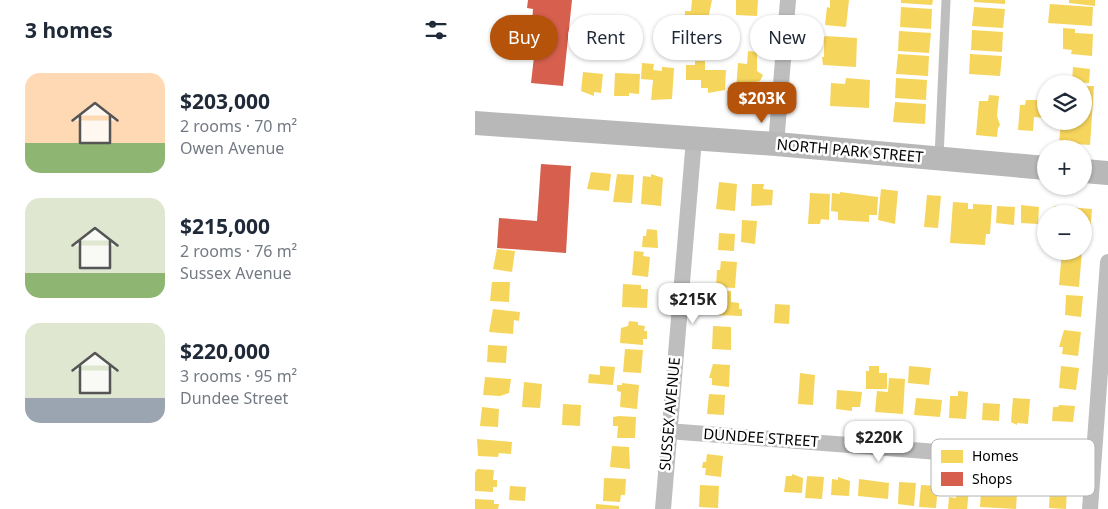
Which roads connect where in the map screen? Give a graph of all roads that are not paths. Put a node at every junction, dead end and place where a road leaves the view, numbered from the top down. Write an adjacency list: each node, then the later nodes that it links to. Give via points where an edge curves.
1 (787, 0): 5 (street)
2 (946, 0): 6 (lane)
3 (475, 123): 4 (street, NORTH PARK STREET)
4 (694, 139): 5 (street, NORTH PARK STREET); 11 (street, SUSSEX AVENUE)
5 (776, 144): 6 (street, NORTH PARK STREET)
6 (939, 159): 7 (street, NORTH PARK STREET)
7 (1037, 167)
8 (1092, 172): 9 (street)
9 (1108, 173)
10 (1108, 262): 12 (street)
11 (668, 431): 13 (street, DUNDEE STREET); 15 (street, SUSSEX AVENUE)
12 (1094, 439)
13 (931, 451)
14 (1091, 496): 16 (street)
15 (663, 509)
16 (1090, 509)

